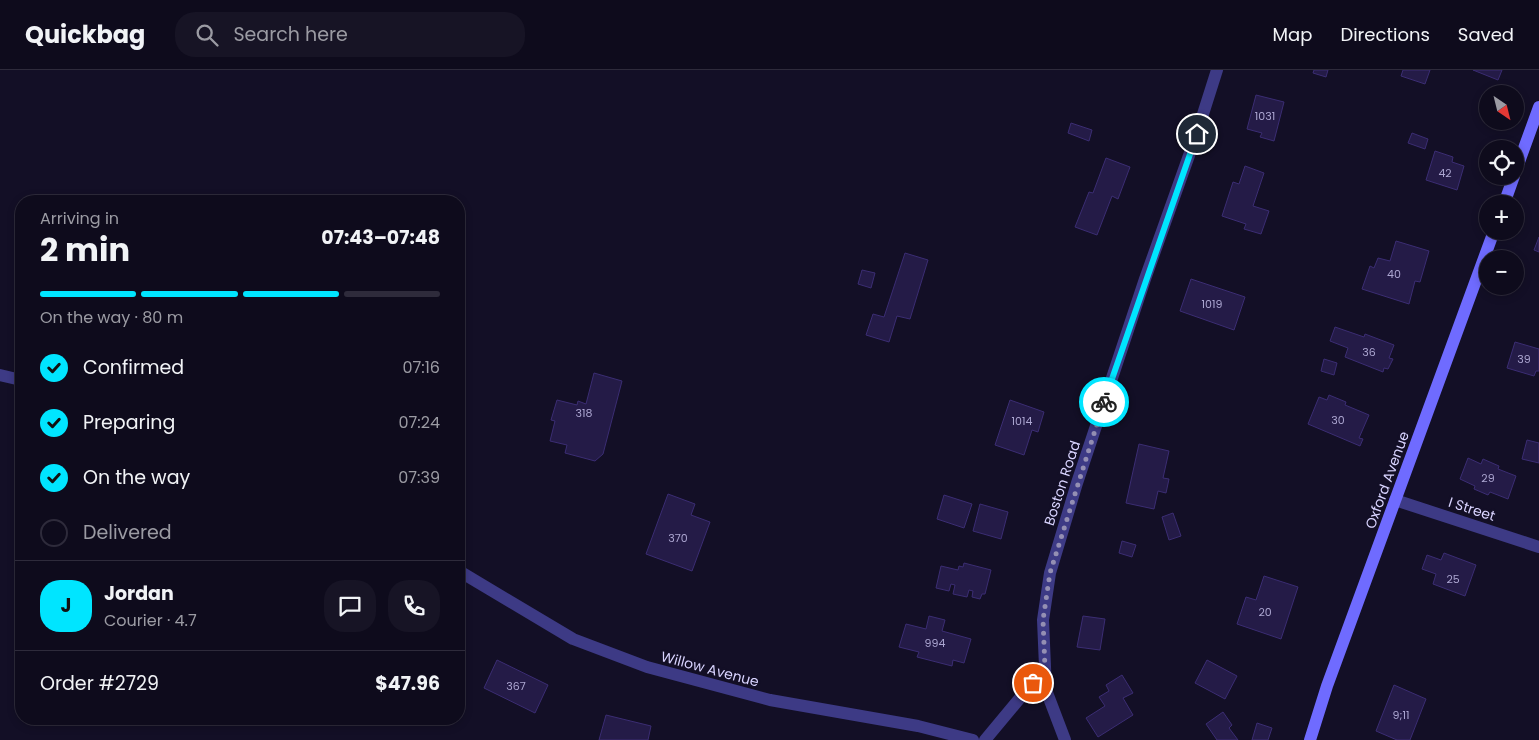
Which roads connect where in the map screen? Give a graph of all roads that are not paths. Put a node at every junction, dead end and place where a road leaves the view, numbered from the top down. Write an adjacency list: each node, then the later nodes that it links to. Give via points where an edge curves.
1 (1217, 70): 10 (street, Boston Road, via 1050,573 1043,620)
2 (1539, 107): 3 (street)
3 (1524, 147)
4 (1491, 240): 7 (street, Oxford Avenue)
5 (0, 375): 6 (street)
6 (15, 379)
7 (1395, 500): 8 (street, I Street); 14 (street, Oxford Avenue)
8 (1539, 547)
9 (465, 575): 11 (street, Willow Avenue, via 573,639 647,667 770,700 918,726)
10 (1045, 668): 12 (street); 13 (street, Boston Road, via 1046,690)
11 (973, 740)
12 (985, 740)
13 (1065, 740)
14 (1310, 740)

